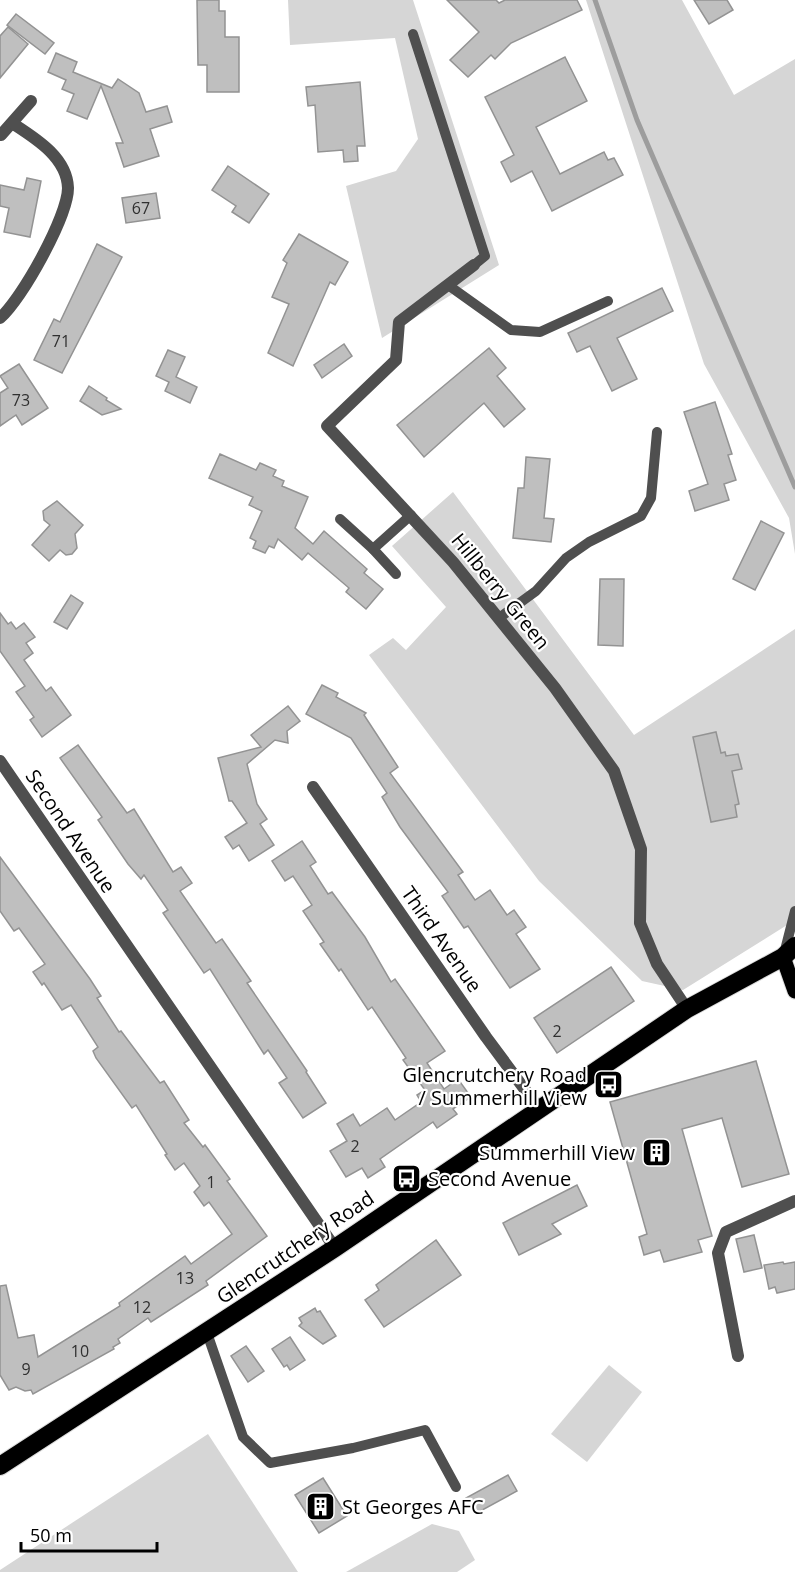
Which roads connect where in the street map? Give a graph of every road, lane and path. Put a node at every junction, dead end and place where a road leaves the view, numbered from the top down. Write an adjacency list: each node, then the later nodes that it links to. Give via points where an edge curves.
1 (413, 34): 5 (lane, via 485,256)
2 (31, 101): 3 (street)
3 (12, 123): 4 (street); 8 (street, via 47,146 68,186 65,204 40,262)
4 (1, 135)
5 (474, 265): 6 (street, Hillberry Green)
6 (448, 285): 7 (lane, via 511,330 540,332); 10 (street, Hillberry Green, via 399,322 396,360 327,426)
7 (608, 301)
8 (0, 318)
9 (657, 432): 14 (lane, via 651,498 641,516 566,558 536,591)
10 (411, 515): 12 (lane); 14 (street, Hillberry Green)
11 (340, 519): 12 (lane)
12 (373, 549): 13 (lane)
13 (396, 574)
14 (499, 618): 20 (street, Hillberry Green, via 614,771 641,849 640,923 657,964)
15 (0, 761): 23 (street, Second Avenue)
16 (314, 787): 21 (street, Third Avenue)
17 (795, 911): 18 (lane)
18 (789, 952): 19 (main road); 20 (highway, Glencrutchery Road)
19 (795, 991)
20 (687, 1009): 21 (highway, Glencrutchery Road)
21 (540, 1110): 23 (highway, Glencrutchery Road)
22 (795, 1201): 25 (street, via 726,1232 718,1253)
23 (335, 1248): 24 (highway, Glencrutchery Road)
24 (207, 1333): 26 (highway, Glencrutchery Road); 27 (lane, via 243,1437 270,1463 425,1430)
25 (738, 1356)
26 (0, 1466)
27 (456, 1487)

